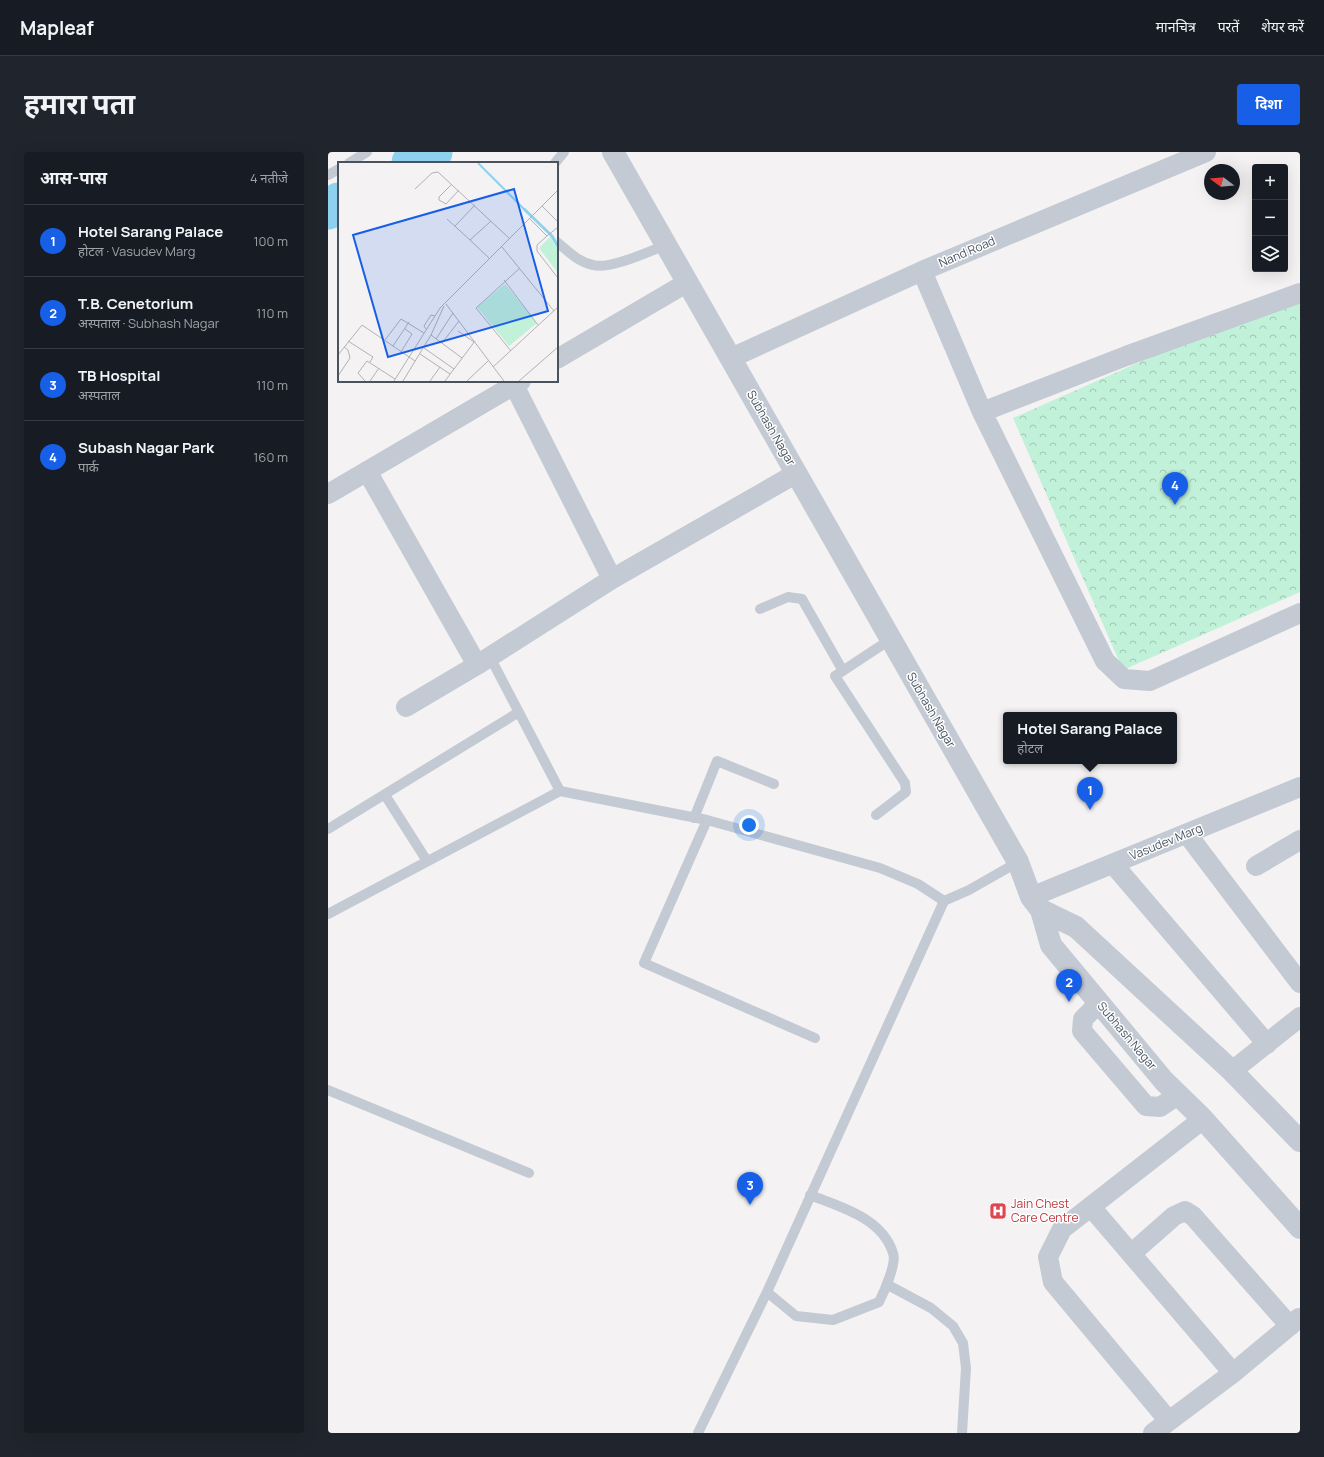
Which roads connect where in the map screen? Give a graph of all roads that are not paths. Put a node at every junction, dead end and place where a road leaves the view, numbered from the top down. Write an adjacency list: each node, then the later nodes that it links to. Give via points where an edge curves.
1 (367, 152): 5 (lane)
2 (564, 152): 6 (lane)
3 (613, 152): 10 (street, Subhash Nagar)
4 (1206, 152): 11 (street, Nand Road)
5 (351, 162)
6 (556, 162)
7 (338, 170): 8 (lane)
8 (328, 175)
9 (558, 243): 10 (lane, via 575,257 593,266 608,265)
10 (666, 245): 12 (street, Subhash Nagar)
11 (922, 271): 15 (street, Nand Road); 17 (street)
12 (688, 282): 14 (street); 15 (street, Subhash Nagar)
13 (1300, 293): 17 (street)
14 (558, 358)
15 (730, 358): 19 (street, Subhash Nagar)
16 (517, 383): 18 (street); 21 (street)
17 (982, 412): 23 (street, via 1104,661 1124,679 1150,680)
18 (367, 471): 20 (street); 25 (street)
19 (797, 473): 21 (street); 24 (street, Subhash Nagar)
20 (328, 494)
21 (612, 579): 25 (street)
22 (760, 609): 26 (lane, via 788,597 802,599)
23 (1300, 613)
24 (891, 639): 26 (lane); 40 (street, Subhash Nagar)
25 (484, 661): 27 (street); 28 (lane)
26 (843, 671): 33 (lane, via 835,676 905,783 906,792)
27 (406, 707)
28 (519, 712): 31 (lane); 32 (lane)
29 (774, 784): 34 (lane, via 717,761)
30 (1300, 786): 37 (street, Vasudev Marg)
31 (560, 791): 34 (lane); 39 (lane)
32 (385, 795): 36 (lane); 39 (lane)
33 (876, 815)
34 (694, 818): 35 (lane)
35 (707, 820): 43 (lane, via 880,868 918,884); 49 (lane, via 644,963)
36 (328, 829)
37 (1187, 834): 41 (street, Vasudev Marg); 46 (street)
38 (1300, 840): 42 (street)
39 (427, 861): 45 (lane)
40 (1018, 862): 43 (lane); 44 (street, Subhash Nagar)
41 (1114, 864): 44 (street, Vasudev Marg); 50 (street)
42 (1256, 866)
43 (944, 901): 57 (lane)
44 (1036, 903): 47 (street, Subhash Nagar, via 1051,945); 51 (street, via 1076,926)
45 (328, 914)
46 (1300, 983)
47 (1099, 1002): 53 (street, Subhash Nagar); 53 (street, via 1083,1019 1082,1031 1087,1037 1146,1106 1160,1107)
48 (1300, 1017): 50 (street)
49 (815, 1038)
50 (1267, 1044): 51 (street)
51 (1232, 1071): 55 (street)
52 (328, 1090): 56 (lane)
53 (1178, 1095): 54 (street, Subhash Nagar)
54 (1203, 1119): 58 (street); 59 (street, Subhash Nagar)
55 (1300, 1141)
56 (529, 1173)
57 (810, 1195): 61 (lane, via 855,1213 881,1230 894,1254); 62 (lane)
58 (1091, 1207): 60 (street); 65 (street, via 1062,1229 1048,1257 1053,1282)
59 (1300, 1228)
60 (1132, 1252): 63 (street, via 1174,1216 1185,1211 1193,1216); 64 (street)
61 (888, 1285): 62 (lane, via 879,1302 833,1320 796,1316); 67 (lane, via 932,1308 953,1326 963,1343 966,1368)
62 (767, 1292): 66 (lane)
63 (1295, 1321): 64 (street)
64 (1233, 1373): 65 (street)
65 (1169, 1421): 68 (street)
66 (698, 1433)
67 (962, 1433)
68 (1153, 1433)

